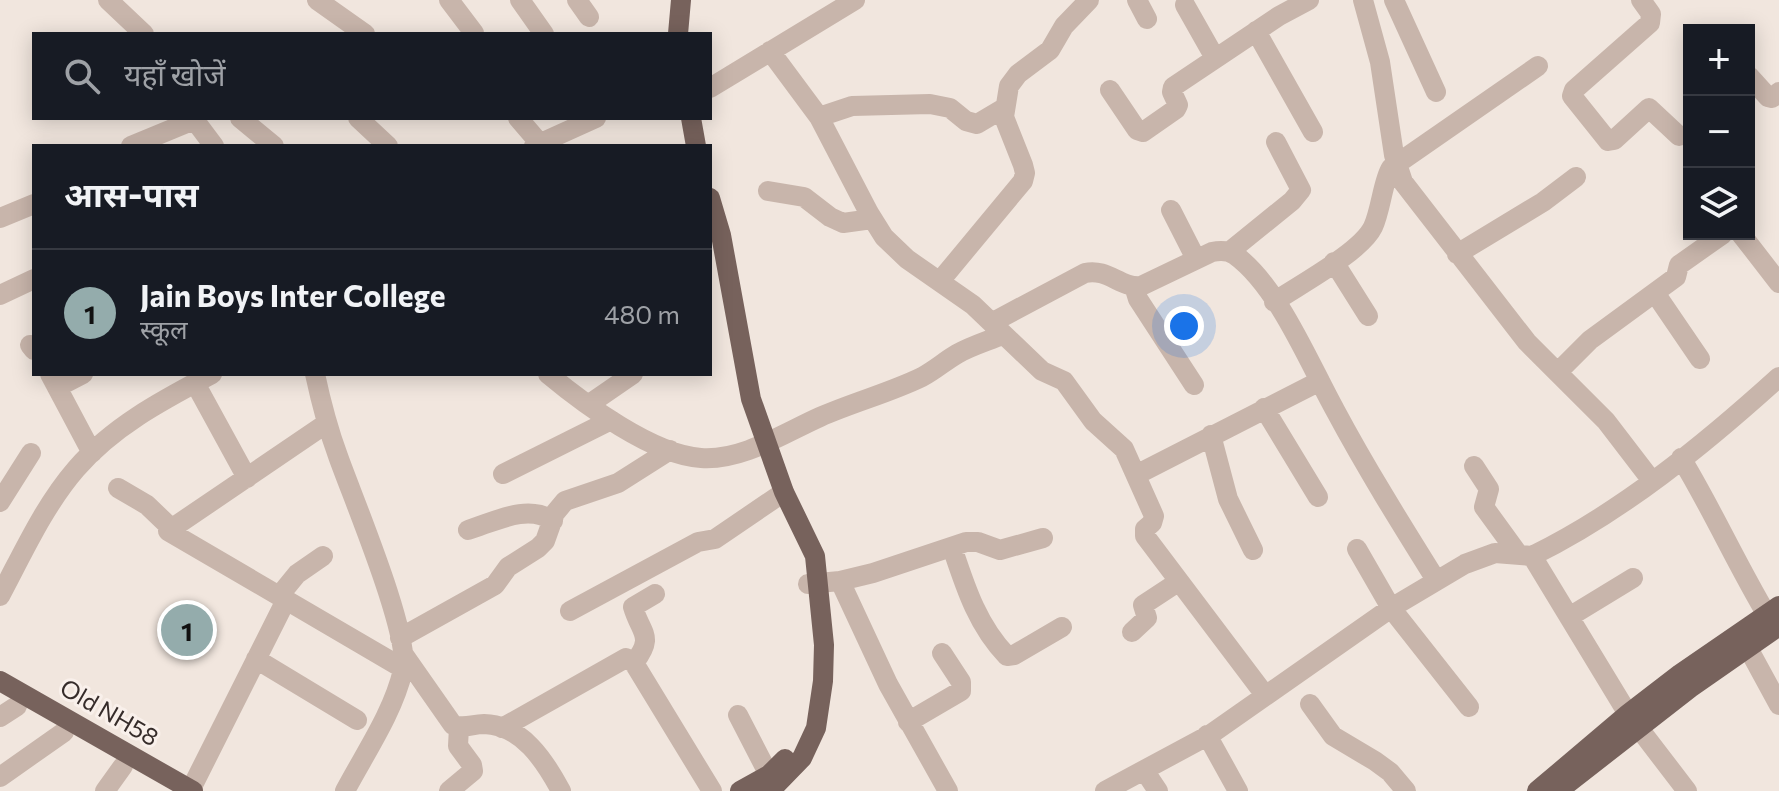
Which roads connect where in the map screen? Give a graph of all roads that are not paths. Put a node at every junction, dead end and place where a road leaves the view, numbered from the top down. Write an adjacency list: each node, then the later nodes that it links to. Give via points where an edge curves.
1 (108, 0): 18 (street)
2 (317, 0): 19 (street)
3 (449, 0): 20 (street)
4 (520, 0): 21 (street)
5 (577, 0): 15 (street)
6 (681, 0): 22 (main road)
7 (855, 0): 23 (street)
8 (1089, 0): 31 (street, via 1050,50 1012,81)
9 (1137, 0): 16 (street)
10 (1309, 0): 17 (street)
11 (1363, 0): 52 (street, via 1380,62)
12 (1394, 0): 29 (street)
13 (1641, 0): 42 (street, via 1651,14 1650,23 1572,96 1608,141 1649,108)
14 (1185, 5): 24 (street)
15 (589, 17)
16 (1147, 19)
17 (1256, 31): 24 (street); 41 (street)
18 (142, 32)
19 (362, 32)
20 (473, 32)
21 (543, 32)
22 (678, 32)
23 (770, 51): 27 (street); 32 (street)
24 (1215, 58): 28 (street, via 1173,87 1176,109 1143,132)
25 (1538, 66): 52 (street)
26 (1755, 83): 30 (street, via 1768,97)
27 (712, 87)
28 (1110, 90)
29 (1436, 92)
30 (1779, 92)
31 (1004, 108): 32 (street, via 977,124 940,105 863,105); 67 (street, via 1023,181)
32 (819, 117): 58 (street)
33 (192, 120): 44 (street)
34 (195, 120): 45 (street)
35 (242, 120): 46 (street)
36 (360, 120): 47 (street)
37 (520, 120): 48 (street)
38 (592, 120): 49 (street)
39 (677, 120): 50 (main road)
40 (691, 120): 51 (main road)
41 (1313, 132)
42 (1679, 136)
43 (1276, 142): 62 (street, via 1301,190)
44 (136, 144)
45 (213, 144)
46 (271, 144)
47 (386, 144)
48 (538, 144)
49 (541, 144)
50 (682, 144)
51 (696, 144)
52 (1396, 164): 63 (street, via 1409,192); 65 (street, via 1387,174 1385,194 1367,237)
53 (1576, 177): 63 (street)
54 (768, 191): 58 (street, via 804,197 843,223)
55 (32, 205): 57 (street)
56 (1171, 210): 64 (street)
57 (0, 218)
58 (872, 219): 67 (street, via 901,253)
59 (1714, 240): 70 (street, via 1679,265 1676,277)
60 (1746, 240): 68 (street)
61 (713, 244): 90 (main road)
62 (1229, 252): 64 (street); 72 (street)
63 (1457, 254): 76 (street, via 1527,342)
64 (1196, 259): 69 (street)
65 (1334, 262): 72 (street); 73 (street)
66 (32, 280): 71 (street)
67 (940, 281): 74 (street)
68 (1779, 283)
69 (1134, 286): 74 (street, via 1100,271 1085,273); 84 (street)
70 (1655, 293): 75 (street); 76 (street, via 1590,340)
71 (0, 295)
72 (1274, 302): 83 (street)
73 (1368, 316)
74 (998, 328): 90 (street, via 922,377); 97 (street, via 1042,371 1064,381 1093,421 1124,449)
75 (1700, 359)
76 (1558, 372): 99 (street, via 1606,421)
77 (315, 376): 88 (street)
78 (551, 376): 85 (street)
79 (630, 376): 85 (street)
80 (1779, 377): 94 (street)
81 (204, 379): 93 (street, via 138,415); 98 (street)
82 (54, 380): 93 (street)
83 (1320, 381): 86 (street); 114 (street)
84 (1194, 385)
85 (588, 405): 87 (street)
86 (1264, 408): 89 (street); 102 (street)
87 (611, 420): 91 (street); 96 (street)
88 (327, 423): 98 (street); 129 (street, via 386,587)
89 (1211, 435): 97 (street); 110 (street, via 1228,499)
90 (759, 445): 91 (street, via 713,458); 101 (main road)
91 (670, 450): 104 (street, via 618,483 565,501)
92 (31, 453): 103 (street)
93 (92, 453): 119 (street, via 36,527)
94 (1681, 458): 99 (street); 123 (street, via 1735,559)
95 (1474, 466): 112 (street, via 1489,489 1484,507)
96 (503, 474)
97 (1136, 475): 116 (street, via 1154,516 1145,536)
98 (247, 478): 105 (street)
99 (1652, 481): 112 (street, via 1564,541)
100 (118, 488): 105 (street)
101 (778, 496): 117 (main road, via 815,556); 122 (street, via 715,539 698,542)
102 (1318, 497)
103 (0, 502)
104 (553, 521): 106 (street, via 531,512); 129 (street, via 545,541)
105 (171, 528): 120 (street, via 169,534)
106 (468, 530)
107 (1043, 538): 108 (street, via 1000,550 972,541)
108 (952, 547): 115 (street); 125 (street, via 979,618 1007,656)
109 (1357, 549): 121 (street)
110 (1253, 550)
111 (323, 556): 120 (street, via 297,574)
112 (1525, 556): 114 (street, via 1481,556); 124 (street)
113 (1633, 578): 124 (street)
114 (1436, 580): 121 (street)
115 (840, 581): 117 (street); 141 (street)
116 (1178, 582): 126 (street, via 1143,605 1147,618); 133 (street)
117 (813, 583): 149 (main road, via 824,645 816,728 802,758)
118 (655, 594): 131 (street, via 633,607 647,640)
119 (0, 596)
120 (283, 598): 129 (street); 130 (street)
121 (1391, 608): 133 (street); 137 (street)
122 (570, 611)
123 (1775, 616): 127 (main road); 140 (main road)
124 (1569, 617): 140 (street)
125 (1062, 627)
126 (1132, 632)
127 (1748, 648): 135 (street); 140 (main road)
128 (942, 653): 141 (street, via 961,682 961,691)
129 (403, 654): 142 (street); 153 (street, via 386,714)
130 (256, 659): 139 (street); 152 (street)
131 (634, 663): 143 (street, via 620,659); 156 (street)
132 (0, 681): 152 (main road, Old NH58)
133 (1265, 695): 145 (street)
134 (1310, 704): 162 (street, via 1333,736 1383,767)
135 (1779, 705)
136 (6, 706): 144 (main road, Old NH58)
137 (1469, 707)
138 (738, 715): 149 (street)
139 (357, 720)
140 (1632, 721): 163 (main road); 164 (main road); 165 (street)
141 (908, 722): 158 (street)
142 (459, 727): 143 (street); 154 (street, via 458,746 473,771)
143 (502, 728): 155 (street, via 533,747)
144 (64, 732): 146 (main road, Old NH58); 148 (street)
145 (1207, 735): 147 (street); 161 (street)
146 (123, 766): 150 (street); 151 (main road, Old NH58)
147 (1144, 770): 159 (street); 160 (street)
148 (0, 777)
149 (771, 785): 157 (main road)
150 (105, 791)
151 (168, 791)
152 (191, 791)
153 (345, 791)
154 (449, 791)
155 (561, 791)
156 (712, 791)
157 (740, 791)
158 (948, 791)
159 (1105, 791)
160 (1158, 791)
161 (1238, 791)
162 (1406, 791)
163 (1537, 791)
164 (1558, 791)
165 (1687, 791)

